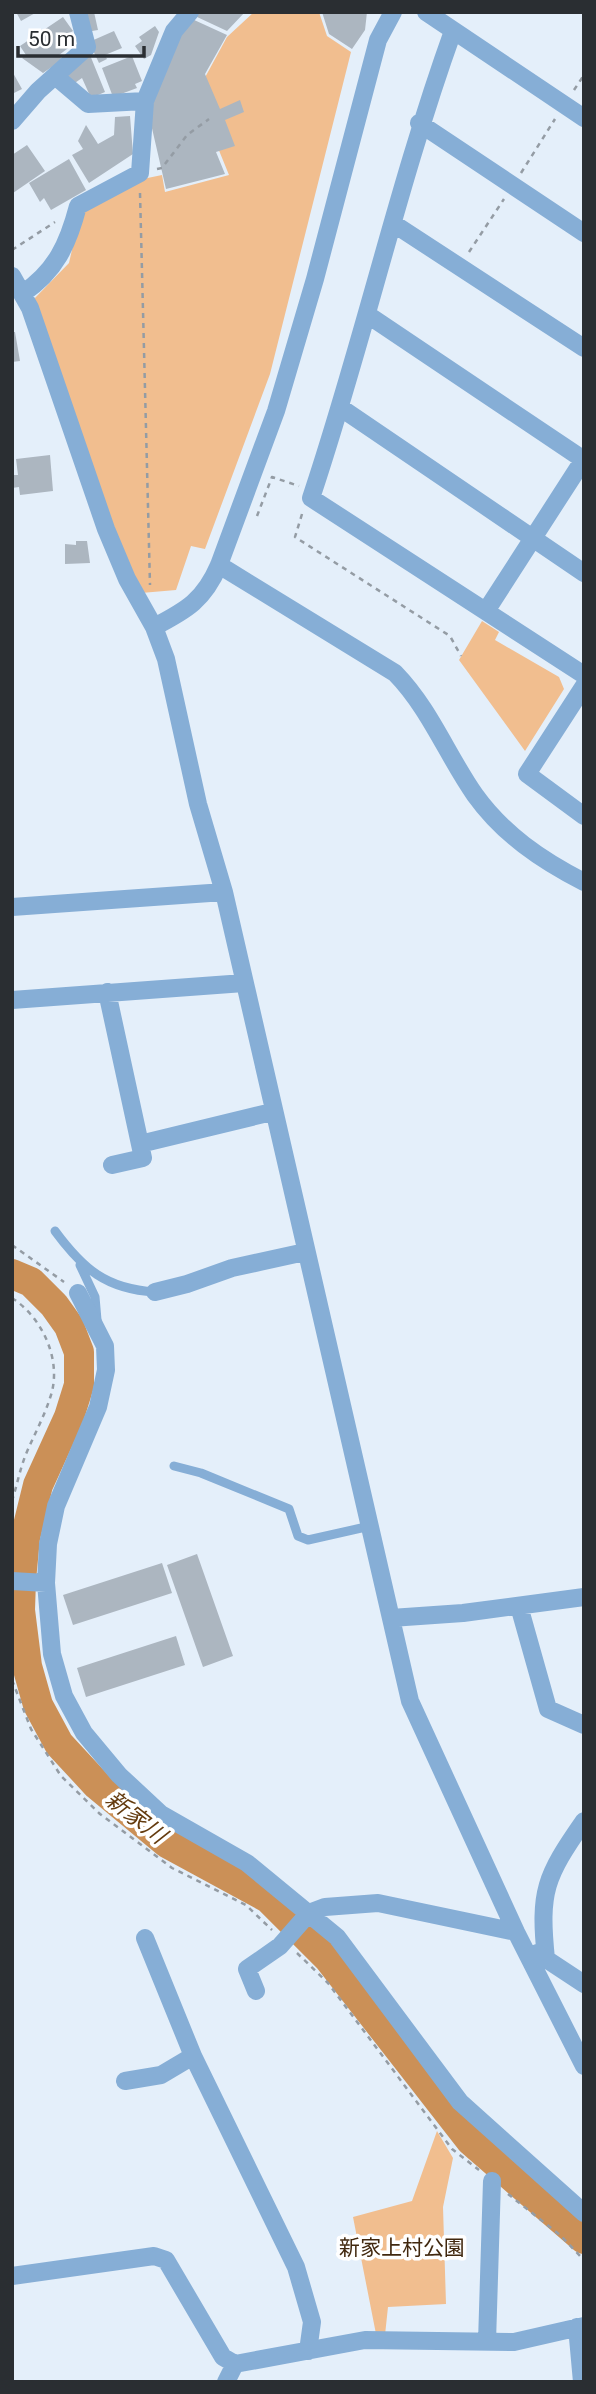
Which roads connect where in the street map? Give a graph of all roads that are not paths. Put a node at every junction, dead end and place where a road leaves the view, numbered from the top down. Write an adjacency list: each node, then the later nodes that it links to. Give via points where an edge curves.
1 (78, 12): 6 (street, via 87,47)
2 (190, 12): 7 (street, via 174,31)
3 (393, 12): 20 (street, via 378,40 276,411)
4 (426, 12): 5 (street)
5 (453, 31): 8 (street); 10 (street)
6 (55, 76): 7 (street, via 88,104); 9 (street)
7 (145, 101): 14 (street, via 140,173 78,206 59,261)
8 (584, 118)
9 (12, 121)
10 (419, 123): 11 (street); 12 (street)
11 (394, 224): 15 (street); 16 (street)
12 (584, 233)
13 (12, 276): 14 (street)
14 (22, 294): 23 (street, via 106,529)
15 (368, 314): 17 (street); 18 (street)
16 (584, 348)
17 (341, 408): 19 (street); 22 (street, via 308,493)
18 (584, 459): 19 (street)
19 (532, 537): 21 (street); 22 (street)
20 (219, 565): 23 (street, via 209,589 186,610); 27 (street, via 395,673 416,696 475,795 507,833 550,865)
21 (584, 573)
22 (486, 611): 24 (street)
23 (154, 626): 28 (street)
24 (584, 675)
25 (584, 686): 26 (street, via 527,774)
26 (584, 816)
27 (584, 882)
28 (224, 891): 29 (street); 30 (street)
29 (12, 907)
30 (244, 983): 31 (street); 33 (street)
31 (107, 992): 32 (street); 34 (street)
32 (12, 1000)
33 (272, 1112): 34 (street); 37 (street)
34 (140, 1144): 35 (street, via 143,1158)
35 (112, 1165)
36 (55, 1231): 38 (lane)
37 (305, 1252): 39 (street); 43 (street)
38 (77, 1262): 39 (lane, via 110,1283); 41 (lane, via 95,1297)
39 (155, 1292)
40 (78, 1293): 41 (street)
41 (97, 1326): 45 (street, via 105,1346 106,1370 98,1407 56,1506 48,1544)
42 (174, 1466): 43 (lane, via 289,1509 298,1536 307,1540)
43 (370, 1526): 48 (street)
44 (12, 1581): 45 (street)
45 (47, 1583): 51 (street, via 52,1654 64,1696 84,1733 119,1775 162,1814 247,1863)
46 (584, 1597): 47 (street)
47 (519, 1606): 48 (street); 49 (street, via 548,1709)
48 (391, 1618): 52 (street, via 410,1701)
49 (584, 1725)
50 (584, 1821): 54 (street, via 553,1869 544,1893)
51 (309, 1913): 52 (street, via 325,1907 378,1903); 56 (street, via 282,1944 247,1969); 61 (street, via 337,1937 460,2102)
52 (518, 1937): 54 (street); 58 (street)
53 (145, 1938): 57 (street)
54 (546, 1959): 55 (street)
55 (584, 1984)
56 (256, 1991)
57 (193, 2056): 59 (street, via 160,2075); 65 (street, via 296,2267 312,2322)
58 (584, 2066)
59 (125, 2081)
60 (492, 2181): 64 (street)
61 (584, 2213)
62 (12, 2276): 66 (street, via 154,2256 166,2260 223,2357)
63 (581, 2326): 64 (street, via 514,2342); 68 (street)
64 (487, 2342): 65 (street, via 365,2340)
65 (308, 2351): 66 (street)
66 (235, 2364): 67 (street)
67 (226, 2382)
68 (582, 2382)

